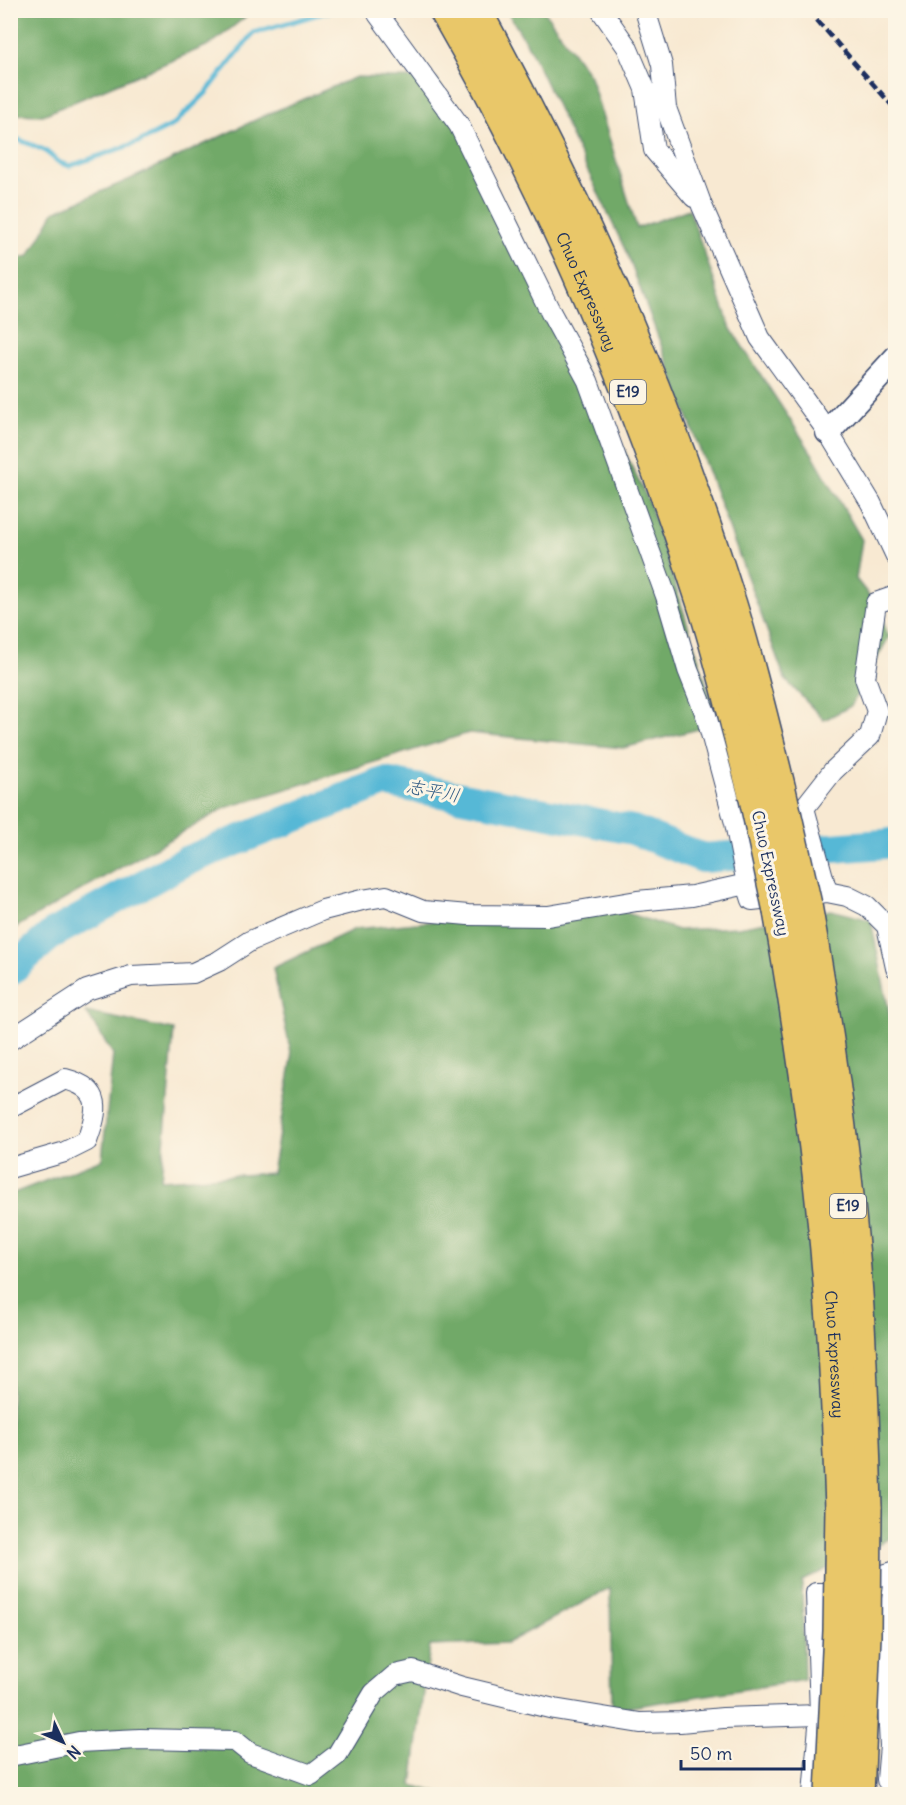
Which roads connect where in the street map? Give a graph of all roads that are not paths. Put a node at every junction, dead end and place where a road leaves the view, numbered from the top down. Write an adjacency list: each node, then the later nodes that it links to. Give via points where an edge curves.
1 (381, 10): 12 (street, via 378,14 459,125 588,381 706,715)
2 (446, 10): 11 (highway, Chuo Expressway / E19, via 513,134 598,317)
3 (474, 10): 11 (highway, Chuo Expressway / E19, via 585,228 664,414 730,606)
4 (601, 10): 6 (street, via 627,47 645,89 654,150)
5 (645, 10): 6 (street, via 662,65 666,108)
6 (702, 206): 8 (street, via 760,338)
7 (896, 358): 8 (street)
8 (828, 432): 9 (street, via 872,503)
9 (896, 556)
10 (896, 596): 11 (street, via 876,603 866,678 877,711 870,736 833,771)
11 (779, 797): 12 (street); 14 (highway, Chuo Expressway / E19, bridge); 14 (street)
12 (735, 823): 13 (street)
13 (747, 884): 14 (street, via 752,900); 17 (street, via 692,896 548,916 423,911 386,896 363,900 323,910 250,940 219,962 193,973 131,976 87,990)
14 (804, 903): 15 (street, via 847,896 867,906); 20 (highway, Chuo Expressway / E19, via 800,1022 815,1131)
15 (891, 926): 16 (street)
16 (896, 968)
17 (10, 1040)
18 (10, 1108): 19 (street, via 65,1080 81,1083 93,1096 96,1116 87,1141 65,1152)
19 (10, 1168)
20 (853, 1508): 26 (highway, Chuo Expressway / E19, bridge, via 840,1631); 27 (highway, Chuo Expressway / E19, bridge, via 864,1647)
21 (896, 1571): 22 (street, via 816,1593); 24 (street, via 885,1648 890,1746 887,1780)
22 (820, 1715): 23 (street, via 640,1723 554,1709 413,1671 394,1675 374,1693 338,1755 311,1774 250,1753 236,1741 89,1742); 25 (street)
23 (10, 1756)
24 (896, 1790)
25 (813, 1794)
26 (832, 1794)
27 (857, 1794)

